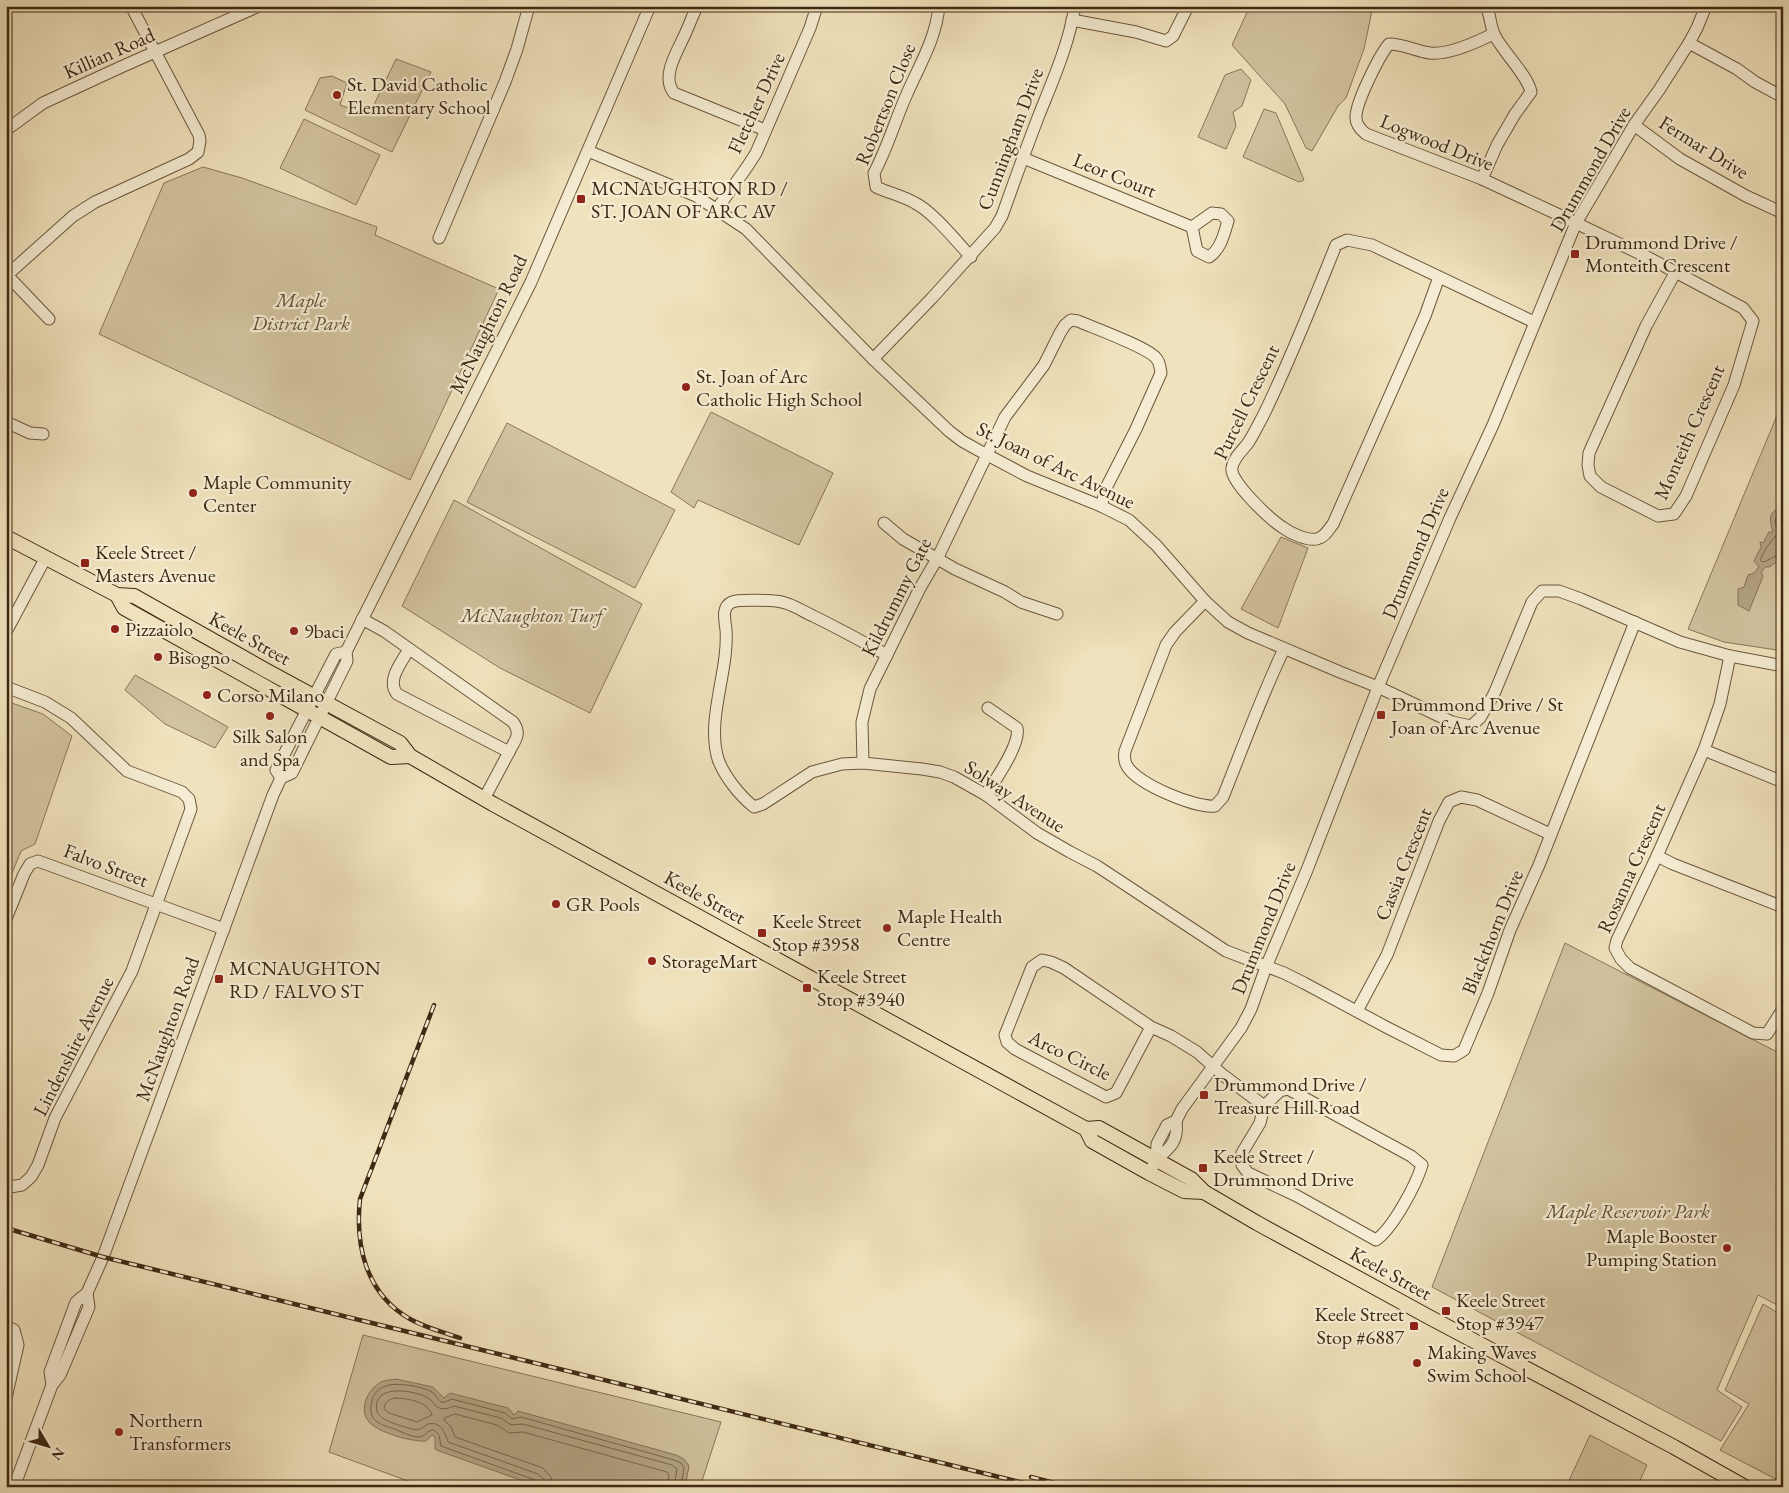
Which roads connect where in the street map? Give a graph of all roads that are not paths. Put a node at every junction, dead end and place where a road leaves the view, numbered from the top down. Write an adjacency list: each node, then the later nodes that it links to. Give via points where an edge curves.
1 (131, 6): 15 (street)
2 (260, 6): 15 (street, Killian Road)
3 (530, 6): 27 (street, via 505,82)
4 (650, 6): 20 (street, McNaughton Road)
5 (697, 6): 19 (street, via 671,67 670,88 674,93)
6 (817, 6): 19 (street, Fletcher Drive)
7 (939, 6): 28 (street, Robertson Close, via 928,48 874,179 876,187 923,208)
8 (1075, 6): 12 (street, Cunningham Drive)
9 (1188, 6): 12 (street, via 1173,36 1166,41)
10 (1486, 6): 13 (street)
11 (1706, 6): 14 (street, Drummond Drive)
12 (1072, 20): 21 (street, Cunningham Drive, via 1056,75)
13 (1493, 34): 22 (street, via 1530,84 1532,92 1514,114); 22 (street, Logwood Drive, via 1464,47 1433,53 1389,44 1376,64 1355,120 1366,134)
14 (1689, 43): 16 (street); 17 (street, Drummond Drive)
15 (155, 53): 18 (street, Killian Road, via 43,103); 30 (street, via 199,135 198,152 95,202 66,222)
16 (1783, 97)
17 (1634, 125): 24 (street, Fermar Drive, via 1680,159); 25 (street, Drummond Drive)
18 (6, 130)
19 (766, 130): 23 (street, Fletcher Drive, via 747,167)
20 (588, 151): 23 (street, St. Joan of Arc Avenue, via 696,196); 46 (street, McNaughton Road, via 531,282)
21 (1023, 158): 26 (street, Leor Court); 28 (street, Cunningham Drive, via 1002,216)
22 (1482, 179): 25 (street, Logwood Drive)
23 (717, 209): 34 (street, St. Joan of Arc Avenue, via 746,229)
24 (1783, 213)
25 (1576, 223): 29 (street, Monteith Crescent); 33 (street, Drummond Drive)
26 (1192, 227)
27 (439, 238)
28 (970, 257): 34 (street, Cunningham Drive)
29 (1676, 273): 29 (street, Monteith Crescent, via 1646,326 1589,453 1588,465 1590,476 1601,487 1658,516 1674,514 1686,496 1734,385 1753,321 1743,308)
30 (7, 275): 32 (street)
31 (1439, 278): 31 (street, Purcell Crescent, via 1372,245 1347,240 1336,245 1264,413 1231,468 1233,478 1250,498 1282,527 1305,538 1318,539 1332,524); 33 (street, Purcell Crescent)
32 (49, 319)
33 (1534, 322): 55 (street, Drummond Drive, via 1493,425)
34 (873, 359): 37 (street, St. Joan of Arc Avenue, via 949,431)
35 (6, 422): 36 (street, via 30,433)
36 (43, 434)
37 (986, 455): 38 (street, St. Joan of Arc Avenue, via 1027,476); 38 (street, Kildrummy Gate, via 1005,418 1044,365 1060,333 1071,320 1144,350 1155,357 1161,373 1107,486); 42 (street, Kildrummy Gate)
38 (1101, 506): 44 (street, St. Joan of Arc Avenue, via 1141,530)
39 (884, 523): 42 (street, via 903,539)
40 (6, 537): 41 (main road, Keele Street)
41 (45, 558): 43 (main road, Keele Street); 48 (street)
42 (937, 559): 45 (street, via 1021,602); 51 (street, Kildrummy Gate)
43 (117, 595): 56 (main road, Keele Street, via 134,596); 58 (main road, Keele Street, via 124,608)
44 (1205, 601): 50 (street, St. Joan of Arc Avenue, via 1228,622); 50 (street, via 1166,645 1125,751 1124,760 1128,768 1163,792 1192,804 1215,806 1222,797)
45 (1056, 614)
46 (362, 619): 49 (street); 56 (street, McNaughton Road, via 346,652 347,661)
47 (1635, 622): 52 (street, St. Joan of Arc Avenue, via 1680,642); 55 (street, St. Joan of Arc Avenue, via 1559,591 1542,591 1532,602 1494,694 1480,718 1471,726 1452,722); 66 (street, Blackthorn Drive)
48 (6, 632)
49 (409, 649): 60 (street, via 513,722 518,732); 60 (street, via 392,681 396,692)
50 (1284, 649): 55 (street, St. Joan of Arc Avenue)
51 (887, 655): 62 (street, Kildrummy Gate, via 864,708); 62 (street, Solway Avenue, via 786,603 744,600 732,602 725,611 724,665 715,740 718,758 736,791 754,807 812,772 842,764)
52 (1730, 656): 53 (street, St. Joan of Arc Avenue); 59 (street, Rosanna Crescent, via 1720,704)
53 (1783, 666)
54 (6, 687): 68 (street, Lindenshire Avenue, via 45,702 71,718 127,771 182,792 189,799 190,809)
55 (1378, 687): 72 (street, Drummond Drive)
56 (320, 700): 58 (street, McNaughton Road); 61 (main road, Keele Street, via 400,743)
57 (988, 708): 64 (street, via 1017,728 1019,734)
58 (312, 715): 61 (main road, Keele Street, via 391,758); 71 (street, McNaughton Road, via 276,770 281,778 267,808)
59 (1704, 750): 63 (street); 67 (street, Rosanna Crescent)
60 (509, 752): 65 (street)
61 (410, 756): 65 (main road, Keele Street)
62 (863, 763): 64 (street, Solway Avenue, via 940,772)
63 (1783, 782)
64 (986, 795): 72 (street, Solway Avenue, via 1037,832 1097,866 1219,947)
65 (484, 799): 78 (main road, Keele Street)
66 (1550, 834): 74 (street, Cassia Crescent, via 1477,800 1461,797 1449,802 1388,955); 74 (street, Blackthorn Drive, via 1464,1050 1454,1056 1441,1055)
67 (1657, 856): 69 (street); 73 (street, Rosanna Crescent, via 1617,940 1615,948 1621,959 1630,968 1753,1033 1767,1034)
68 (156, 904): 70 (street, Falvo Street, via 38,861 30,864 24,874); 71 (street, Falvo Street); 81 (street, Lindenshire Avenue, via 132,971 55,1118 32,1177 22,1185 10,1187)
69 (1783, 907)
70 (6, 919)
71 (224, 930): 85 (street, McNaughton Road, via 103,1257 87,1293 76,1302 50,1372 52,1385)
72 (1266, 967): 74 (street, Blackthorn Drive, via 1298,979); 76 (street, Drummond Drive, via 1248,1016)
73 (1783, 1009)
74 (1357, 1011)
75 (1151, 1027): 75 (street, Arco Circle, via 1064,968 1042,960 1032,967 1005,1035 1014,1049 1106,1097 1116,1093); 76 (street, Arco Circle, via 1197,1052)
76 (1213, 1066): 77 (street, Arco Circle); 79 (street, Drummond Drive, via 1182,1109 1176,1121 1178,1133 1168,1150)
77 (1264, 1106): 77 (street, via 1260,1124 1242,1153 1242,1165 1248,1173 1376,1240 1385,1233 1418,1179 1422,1165 1288,1089 1280,1091)
78 (1086, 1129): 79 (main road, Keele Street, via 1099,1128); 80 (main road, Keele Street, via 1092,1141)
79 (1156, 1160): 80 (street, Drummond Drive); 82 (main road, Keele Street, via 1191,1179)
80 (1150, 1173): 82 (main road, Keele Street, via 1184,1190)
81 (6, 1184)
82 (1204, 1192): 86 (main road, Keele Street)
83 (6, 1326): 84 (street, via 14,1330 18,1345)
84 (6, 1398)
85 (14, 1487)
86 (1745, 1487)

